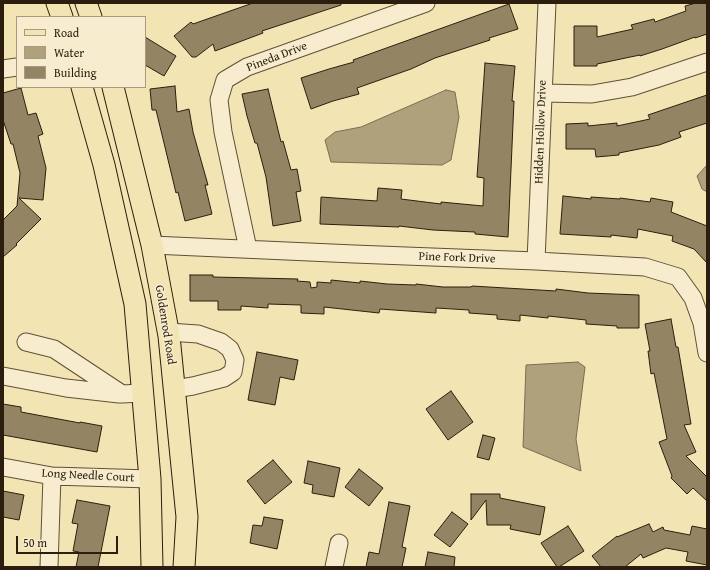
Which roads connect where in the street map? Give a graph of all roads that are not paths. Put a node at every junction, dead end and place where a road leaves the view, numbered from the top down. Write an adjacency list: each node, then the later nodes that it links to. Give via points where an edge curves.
1 (57, 3): 5 (main road)
2 (86, 3): 6 (main road)
3 (426, 3): 14 (street, Pineda Drive, via 247,67 225,80 219,100 223,132)
4 (547, 3): 12 (street, Hidden Hollow Drive)
5 (62, 16)
6 (91, 16)
7 (707, 62): 12 (street, via 632,87 592,94)
8 (16, 67): 9 (street)
9 (3, 69)
10 (82, 88): 21 (main road, via 104,165 135,304)
11 (113, 88): 13 (main road, Goldenrod Road)
12 (543, 93): 15 (street, Hidden Hollow Drive)
13 (152, 245): 14 (street, Pine Fork Drive); 16 (main road, Goldenrod Road)
14 (248, 249): 15 (street, Pine Fork Drive)
15 (536, 261): 18 (street, Pine Fork Drive, via 645,267 678,278 693,298 702,324)
16 (168, 332): 20 (main road, Goldenrod Road); 20 (street, via 198,334 221,342 230,349 235,360 233,372 224,378)
17 (26, 342): 22 (street, via 54,349)
18 (707, 353)
19 (3, 376): 22 (street, via 66,388)
20 (174, 389): 29 (main road, Goldenrod Road, via 188,517)
21 (142, 393): 22 (street); 25 (main road)
22 (122, 394)
23 (3, 467): 24 (street, Long Needle Court)
24 (52, 476): 25 (street, Long Needle Court); 27 (street)
25 (150, 479): 28 (main road)
26 (339, 543): 30 (street)
27 (49, 567)
28 (152, 567)
29 (184, 567)
30 (334, 567)

